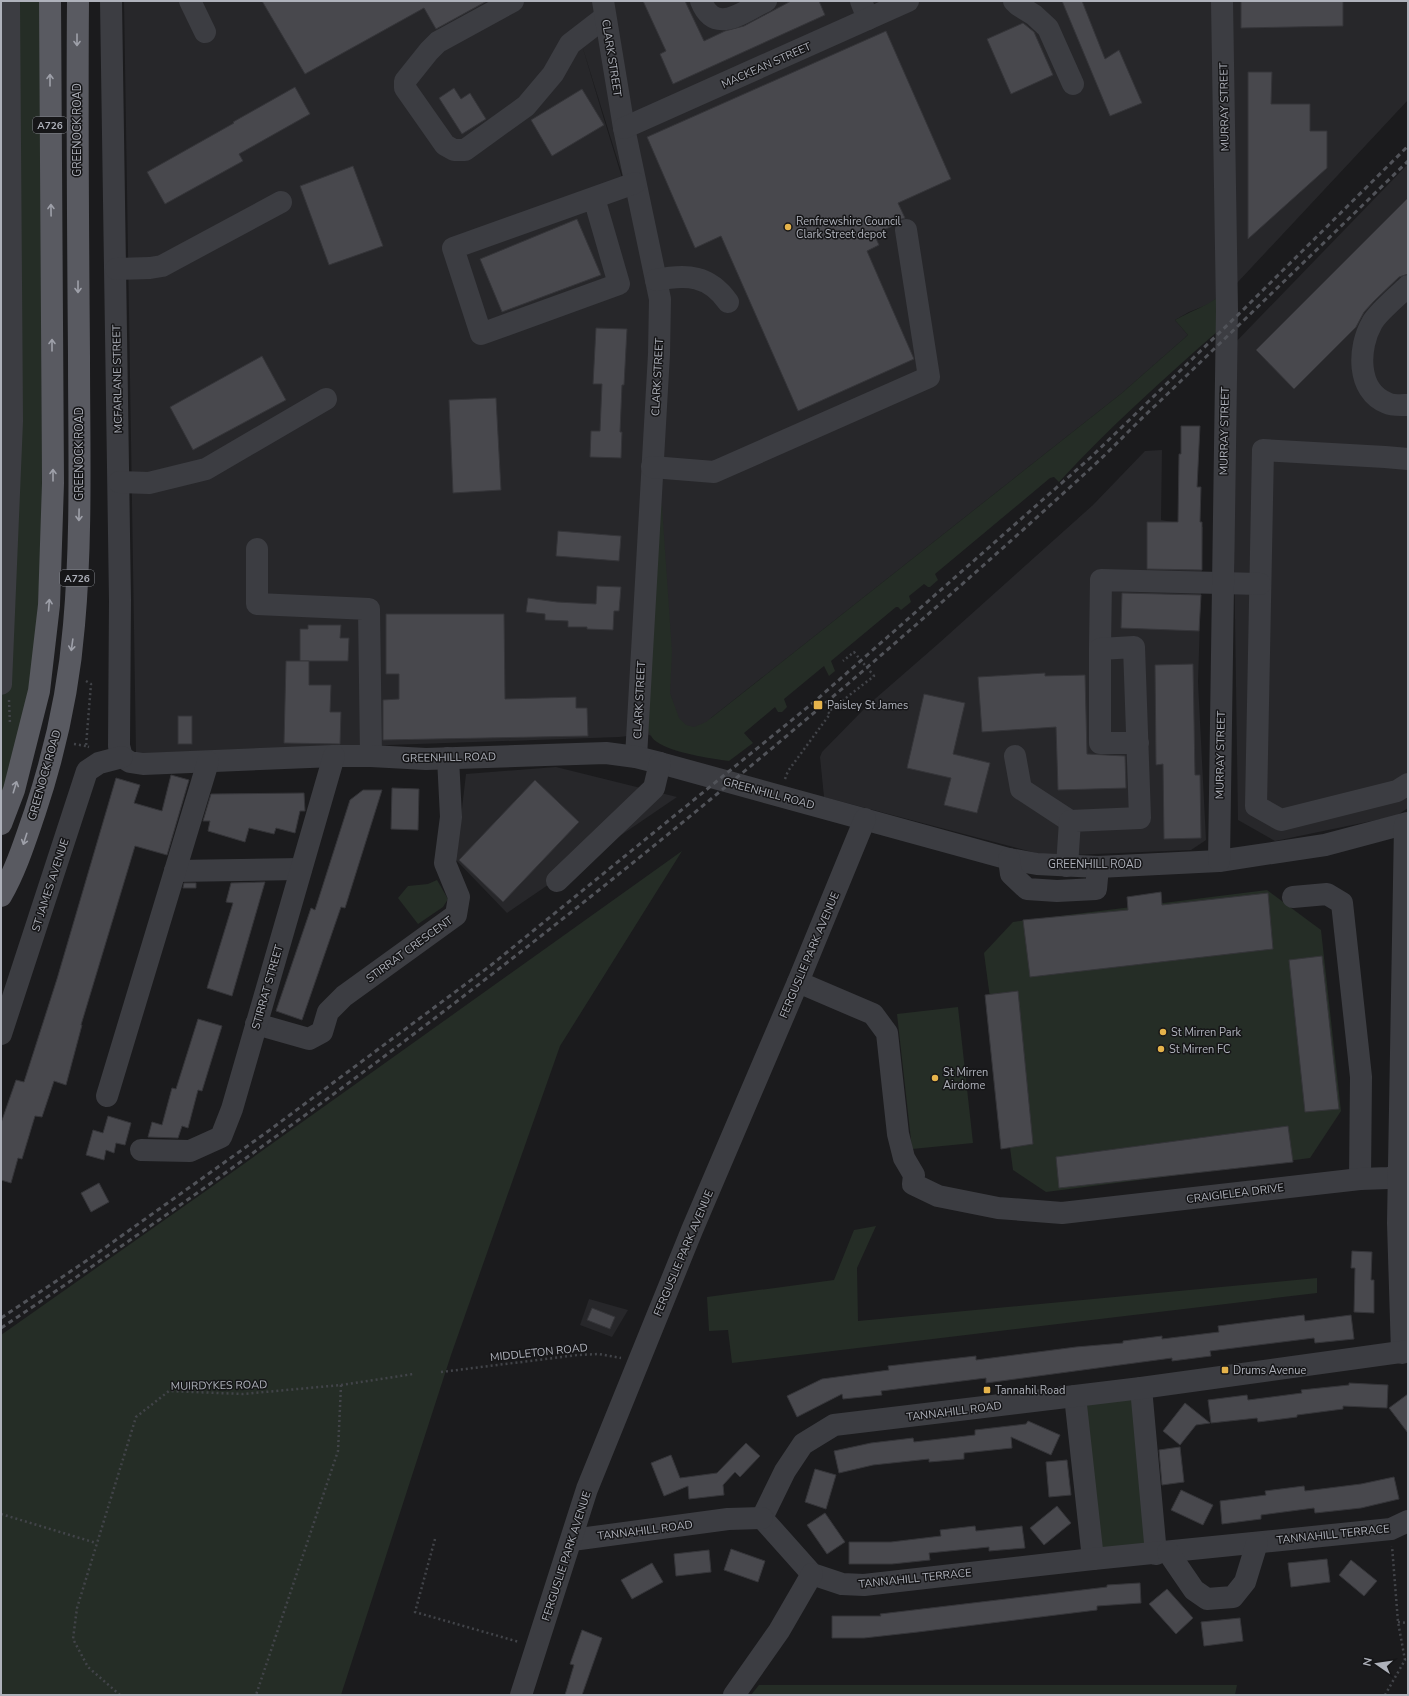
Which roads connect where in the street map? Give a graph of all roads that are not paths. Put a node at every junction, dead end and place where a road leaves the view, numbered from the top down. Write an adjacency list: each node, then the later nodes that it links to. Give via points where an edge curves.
1 (9, 1): 34 (street, via 12,421)
2 (50, 1): 47 (main road, A726, one-way to 2, via 14,790 39,691 49,605 53,483)
3 (78, 1): 56 (main road, GREENOCK ROAD / A726, one-way to 56, via 80,479 74,627 67,681 42,790 10,881)
4 (111, 1): 21 (street, MCFARLANE STREET)
5 (190, 1): 14 (street)
6 (513, 1): 12 (street, via 438,42 405,81 405,88 445,145 454,150 465,150 526,106 553,74 570,44)
7 (700, 1): 8 (street, via 708,14 716,20 726,20)
8 (766, 1)
9 (908, 1): 13 (street, MACKEAN STREET)
10 (1014, 1): 15 (street, via 1048,28)
11 (1222, 1): 31 (street, MURRAY STREET, via 1227,310)
12 (604, 9): 16 (street, CLARK STREET)
13 (864, 10): 16 (street, MACKEAN STREET)
14 (205, 32)
15 (1073, 84)
16 (624, 128): 17 (street, CLARK STREET)
17 (635, 183): 18 (street); 22 (street, CLARK STREET)
18 (594, 198): 18 (street, via 452,248 481,334 619,284)
19 (281, 202): 21 (street, via 162,266)
20 (906, 230): 28 (street, via 929,377 714,472)
21 (116, 269): 29 (street, MCFARLANE STREET)
22 (656, 280): 24 (street, via 675,276 696,278 709,283 721,292); 28 (street, CLARK STREET, via 660,299 659,354)
23 (1408, 286): 26 (street, via 1372,322 1362,352 1363,370 1368,387 1375,396 1388,404)
24 (728, 302)
25 (326, 399): 29 (street, via 206,469 149,483)
26 (1408, 405)
27 (1408, 460): 32 (street, via 1263,450)
28 (652, 467): 39 (street, CLARK STREET)
29 (118, 482): 40 (street, MCFARLANE STREET, via 119,746)
30 (257, 549): 37 (street, via 257,604 369,609)
31 (1222, 590): 32 (street); 33 (street, via 1101,580); 50 (street, MURRAY STREET)
32 (1260, 591): 44 (street, via 1256,806 1282,820 1397,791)
33 (1100, 649): 35 (street, via 1134,647); 35 (street, via 1100,743)
34 (1, 684)
35 (1138, 743): 46 (street, via 1140,818)
36 (334, 756): 37 (street, GREENHILL ROAD); 42 (street, GREENHILL ROAD); 53 (street, STIRRAT STREET)
37 (371, 756): 41 (street, GREENHILL ROAD)
38 (1015, 756): 46 (street, via 1021,789)
39 (636, 757): 41 (street, GREENHILL ROAD, via 606,753); 43 (street, GREENHILL ROAD)
40 (122, 758): 42 (street, GREENHILL ROAD, via 143,764); 61 (street, ST JAMES AVENUE, via 99,763 87,771)
41 (448, 758): 60 (street, STIRRAT CRESCENT, via 450,817 445,863 459,897 456,915 344,996 328,1012 322,1032 309,1040)
42 (208, 762): 54 (street)
43 (660, 763): 45 (street, GREENHILL ROAD); 55 (street, via 654,788)
44 (1408, 784)
45 (865, 819): 49 (street, GREENHILL ROAD); 59 (street, FERGUSLIE PARK AVENUE)
46 (1070, 821): 51 (street)
47 (1, 824)
48 (1406, 824): 50 (street, GREENHILL ROAD, via 1325,845); 58 (street)
49 (1009, 860): 51 (street, GREENHILL ROAD); 52 (street, via 1011,874 1027,889 1057,892 1096,889)
50 (1219, 861): 52 (street, GREENHILL ROAD)
51 (1067, 866): 52 (street, GREENHILL ROAD)
52 (1098, 867)
53 (301, 869): 54 (street); 60 (street, STIRRAT STREET)
54 (175, 871): 62 (street)
55 (556, 882)
56 (1, 896)
57 (1293, 897): 65 (street, via 1327,894 1342,903 1361,1077)
58 (1406, 958): 64 (street)
59 (798, 982): 65 (street, CRAIGIELEA DRIVE, via 873,1014 887,1033 898,1134 904,1158 914,1175 906,1188 998,1208 1062,1213); 71 (street, FERGUSLIE PARK AVENUE, via 638,1362 588,1489)
60 (256, 1024): 63 (street, STIRRAT STREET, via 232,1109 221,1137 190,1151)
61 (1, 1034)
62 (107, 1096)
63 (141, 1150)
64 (1404, 1172): 65 (street, CRAIGIELEA DRIVE, via 1389,1178); 66 (street, via 1398,1223 1400,1322)
65 (1360, 1179)
66 (1406, 1354): 67 (street, TANNAHILL ROAD)
67 (1141, 1388): 68 (street, TANNAHILL ROAD); 73 (street)
68 (1075, 1396): 69 (street, TANNAHILL ROAD, via 834,1425 803,1444 785,1471); 74 (street)
69 (762, 1518): 71 (street, TANNAHILL ROAD, via 728,1519); 75 (street, TANNAHILL TERRACE)
70 (1400, 1525): 72 (street, TANNAHILL TERRACE)
71 (572, 1540): 76 (street, FERGUSLIE PARK AVENUE)
72 (1257, 1543): 73 (street, TANNAHILL TERRACE); 73 (street, via 1245,1582 1233,1596 1207,1599 1194,1590)
73 (1162, 1553): 74 (street, TANNAHILL TERRACE)
74 (1093, 1559): 75 (street, TANNAHILL TERRACE, via 864,1585 842,1584)
75 (812, 1574): 77 (street, via 779,1631)
76 (521, 1695)
77 (734, 1695)

